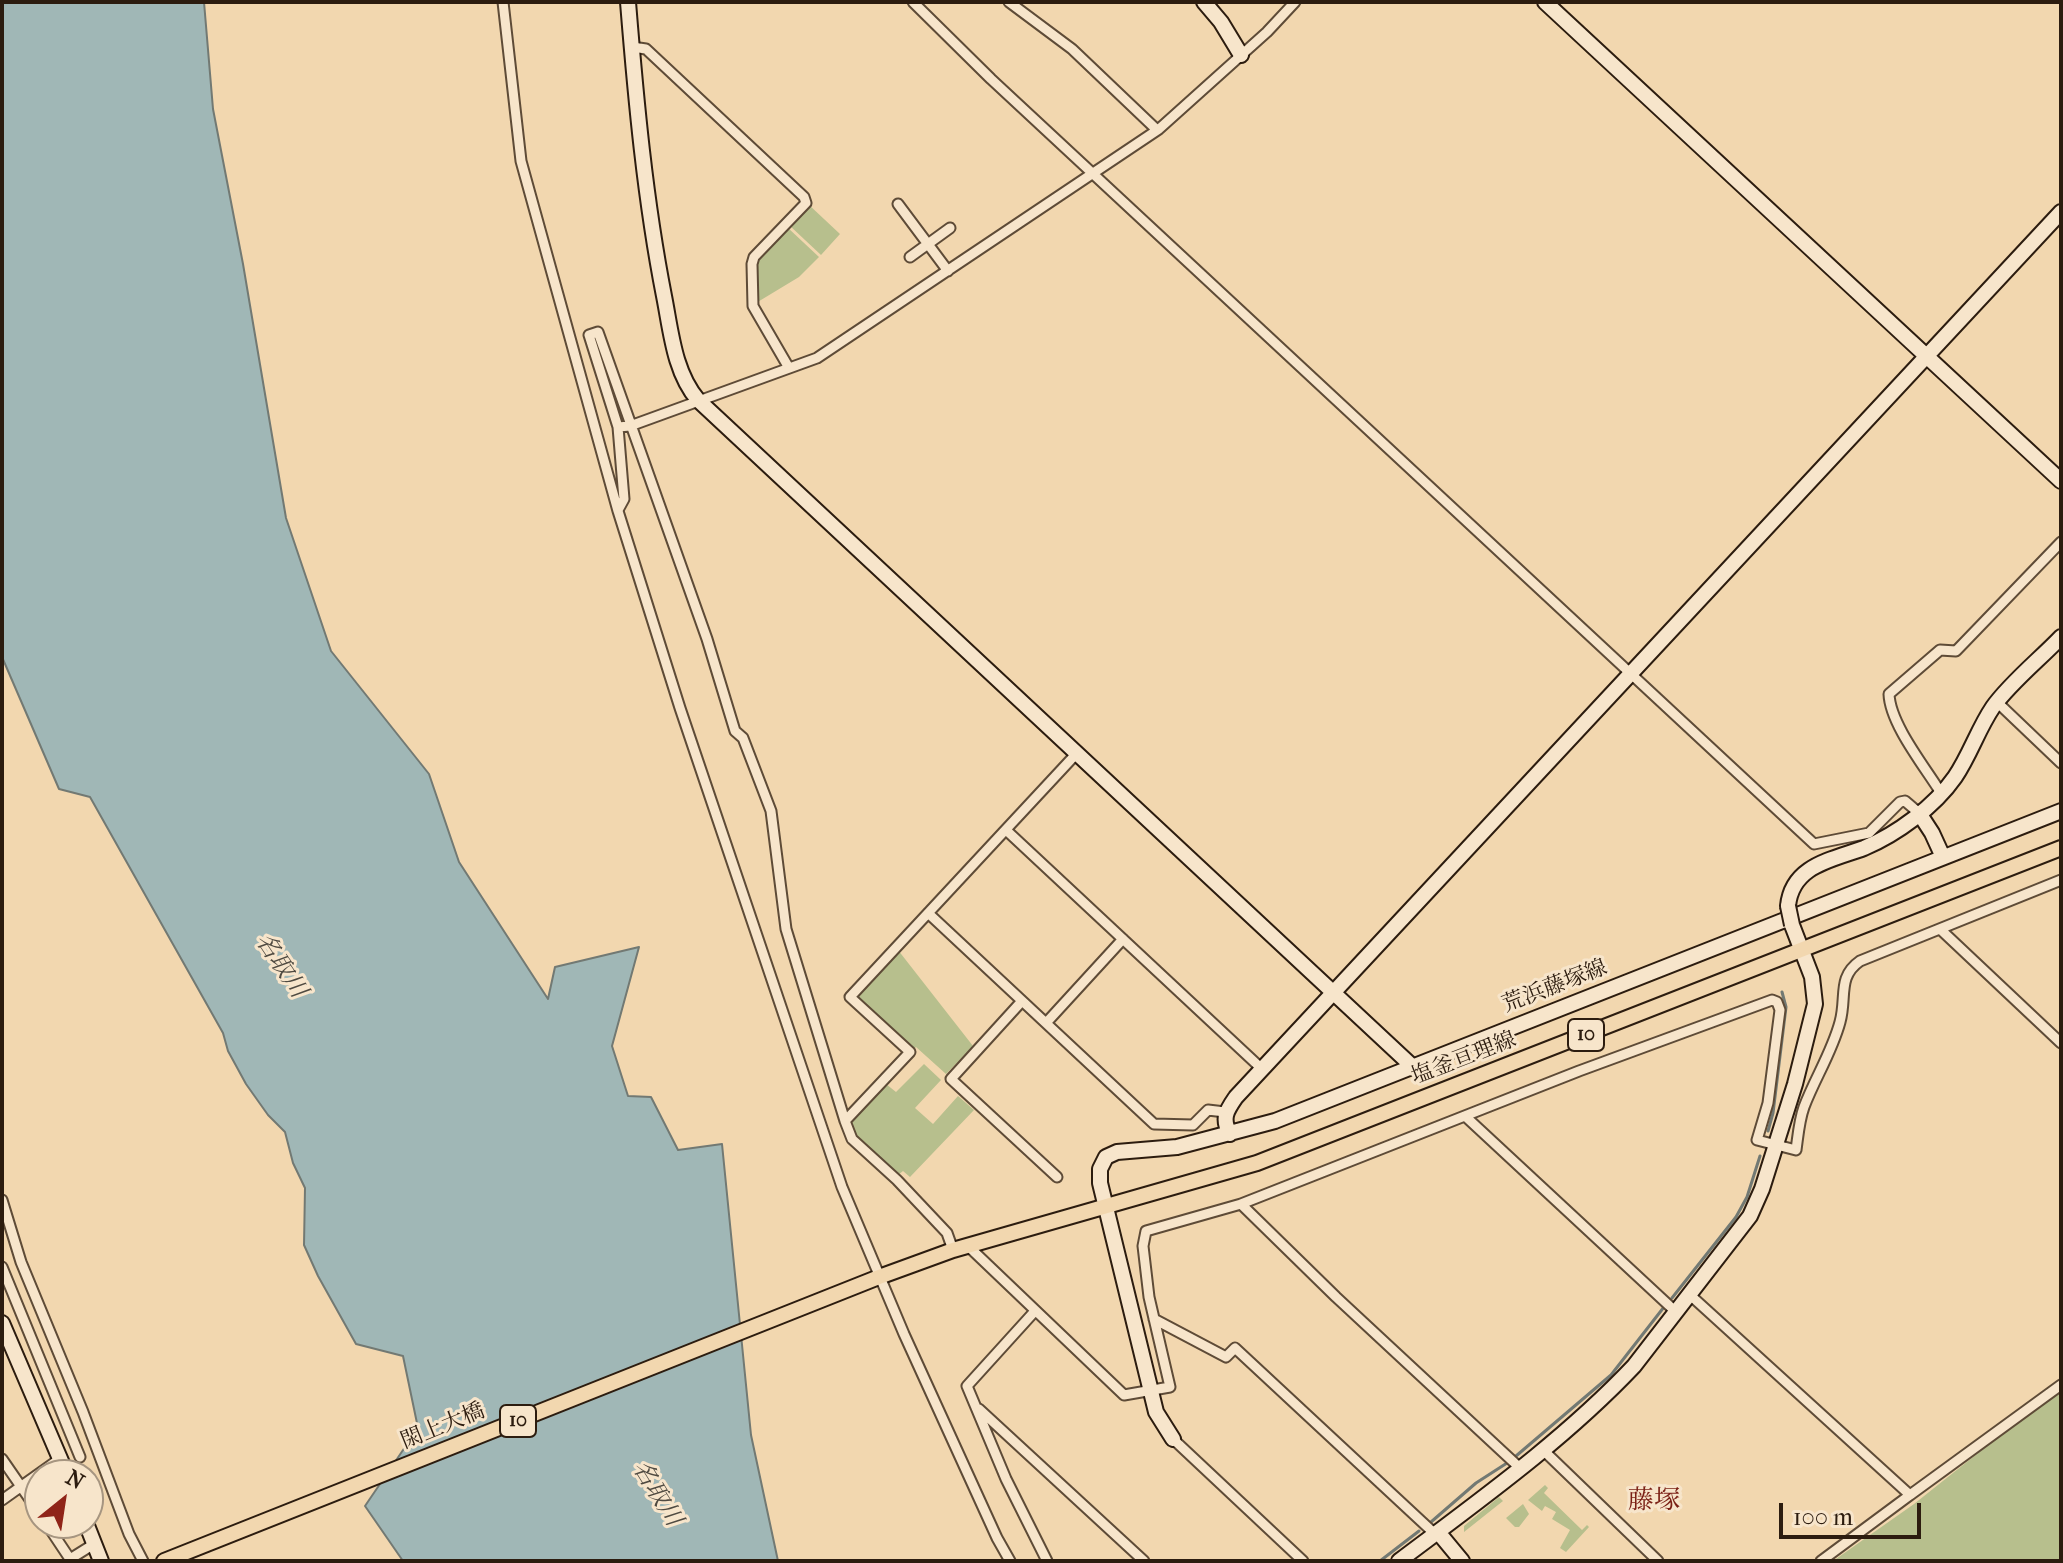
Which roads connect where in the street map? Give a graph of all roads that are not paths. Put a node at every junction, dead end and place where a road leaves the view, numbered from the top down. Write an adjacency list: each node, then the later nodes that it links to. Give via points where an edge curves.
1 (503, 2): 24 (street, via 521,161)
2 (628, 2): 8 (street)
3 (913, 2): 11 (street)
4 (1009, 2): 10 (street, via 1072,49)
5 (1204, 2): 9 (street)
6 (1295, 2): 9 (street)
7 (1545, 2): 18 (street)
8 (632, 47): 19 (street, via 646,49 804,197 806,203 752,264 753,306); 20 (street, via 653,236 681,373)
9 (1241, 55): 10 (street)
10 (1157, 130): 11 (street)
11 (1094, 173): 17 (street); 27 (street)
12 (898, 204): 15 (street)
13 (2061, 212): 18 (street)
14 (950, 228): 15 (street)
15 (928, 244): 16 (street); 17 (street)
16 (910, 257)
17 (948, 271): 19 (street, via 817,358)
18 (1926, 357): 23 (street); 27 (street)
19 (789, 368): 20 (street)
20 (698, 400): 21 (street); 29 (street)
21 (630, 426): 22 (street); 22 (street, via 598,332 589,335); 50 (street, via 735,731 743,738 771,811 786,929)
22 (618, 427): 24 (street, via 624,499)
23 (2061, 481)
24 (618, 510): 59 (street)
25 (2061, 542): 31 (street, via 1956,651 1940,650 1889,694 1889,705)
26 (2061, 637): 28 (street)
27 (1631, 672): 33 (street, via 1814,844 1869,833 1900,802); 42 (street)
28 (1997, 702): 30 (street); 31 (street)
29 (1077, 753): 34 (street); 42 (street)
30 (2061, 763)
31 (1941, 793): 33 (street)
32 (2061, 811): 36 (street, 荒浜藤塚線)
33 (1919, 813): 36 (street); 41 (street, bridge, via 1869,846 1808,869 1796,880 1788,906)
34 (1006, 830): 38 (street); 40 (street)
35 (2061, 848): 41 (main road, 塩釜亘理線 / 10)
36 (1943, 857): 46 (street, 荒浜藤塚線)
37 (2061, 880): 39 (street)
38 (928, 913): 43 (street); 50 (street, via 850,997 910,1052)
39 (1940, 929): 45 (street); 52 (street, via 1850,968 1837,1033 1803,1110 1796,1150)
40 (1123, 939): 44 (street); 47 (street)
41 (1802, 949): 52 (street, via 1815,1004); 56 (main road, 塩釜亘理線 / 10, via 1257,1163)
42 (1333, 992): 46 (street); 47 (street)
43 (1022, 1001): 44 (street); 53 (street, via 951,1079)
44 (1046, 1023): 48 (street, via 1154,1124 1193,1125 1208,1110)
45 (2061, 1043)
46 (1412, 1066): 51 (street, 荒浜藤塚線)
47 (1262, 1069): 48 (street)
48 (1225, 1112): 51 (street)
49 (1465, 1116): 52 (street, via 1772,1000 1780,1010 1768,1103 1757,1140); 55 (street); 62 (street)
50 (845, 1121): 57 (street, via 852,1139)
51 (1230, 1134): 56 (street, 荒浜藤塚線, via 1106,1157 1100,1169)
52 (1775, 1146): 60 (street, via 1750,1216)
53 (1057, 1177)
54 (2, 1200): 83 (street, via 21,1262)
55 (1241, 1204): 63 (street, via 1146,1231 1143,1246); 73 (street)
56 (1106, 1206): 57 (main road, 塩釜亘理線 / 10); 66 (street)
57 (960, 1248): 59 (main road, 塩釜亘理線 / 10); 61 (street)
58 (2, 1267): 70 (street)
59 (875, 1279): 84 (main road, 閖上大橋 / 10); 85 (street)
60 (1689, 1294): 62 (street); 76 (street)
61 (1035, 1311): 66 (street, via 1124,1395); 67 (street, via 967,1386)
62 (1675, 1311): 69 (street, via 1615,1386)
63 (1154, 1319): 66 (street, via 1170,1387); 78 (street, via 1226,1357 1235,1348)
64 (4, 1334): 71 (street)
65 (2061, 1385): 76 (street)
66 (1150, 1392): 68 (street)
67 (975, 1405): 86 (street); 87 (street)
68 (1173, 1439): 88 (street)
69 (1542, 1449): 73 (street); 91 (street)
70 (80, 1457)
71 (61, 1458): 74 (street)
72 (2, 1459): 74 (street)
73 (1520, 1468): 78 (street)
74 (21, 1487): 75 (street); 77 (street)
75 (24, 1491)
76 (1910, 1495): 92 (street)
77 (2, 1500)
78 (1436, 1533): 89 (street); 90 (street)
79 (57, 1539): 81 (street, via 70,1559)
80 (92, 1539): 81 (street)
81 (94, 1544): 82 (street)
82 (101, 1561)
83 (143, 1561)
84 (164, 1561)
85 (1010, 1561)
86 (1047, 1561)
87 (1144, 1561)
88 (1303, 1561)
89 (1399, 1561)
90 (1462, 1561)
91 (1658, 1561)
92 (1821, 1561)

